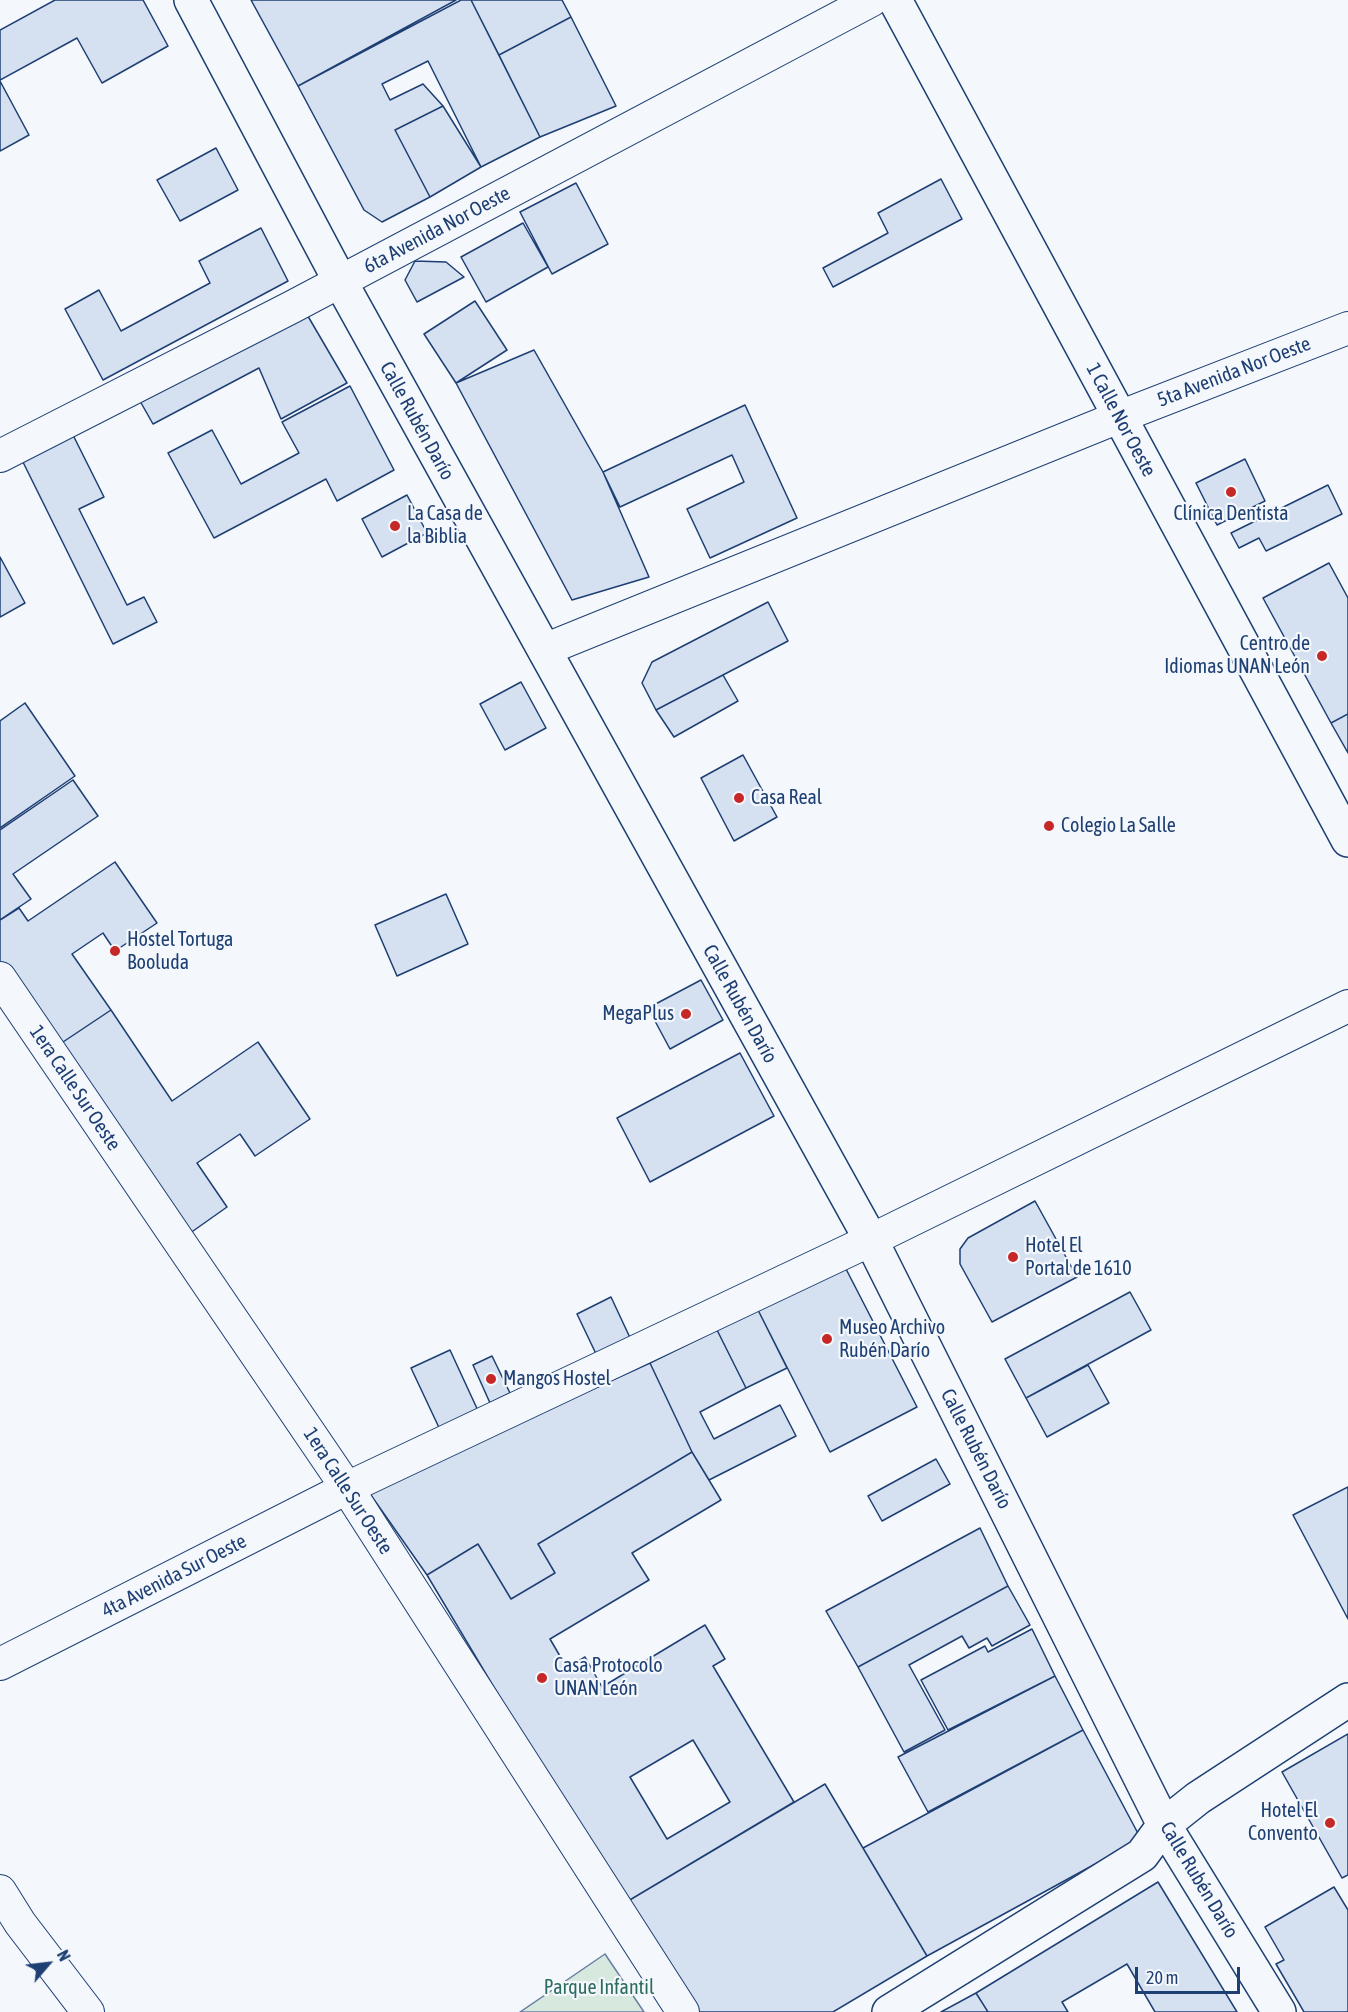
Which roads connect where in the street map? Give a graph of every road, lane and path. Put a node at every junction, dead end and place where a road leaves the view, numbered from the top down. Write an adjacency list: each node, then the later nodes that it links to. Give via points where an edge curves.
1 (191, 0): 4 (street, Calle Rubén Darío)
2 (872, 0): 4 (street, 6ta Avenida Nor Oeste)
3 (895, 0): 6 (street, 1 Calle Nor Oeste)
4 (340, 281): 7 (street, 6ta Avenida Nor Oeste); 8 (street, Calle Rubén Darío)
5 (1348, 328): 6 (street, 5ta Avenida Nor Oeste)
6 (1119, 417): 8 (street, 5ta Avenida Nor Oeste); 9 (street, 1 Calle Nor Oeste)
7 (0, 456)
8 (544, 650): 12 (street, Calle Rubén Darío)
9 (1348, 840)
10 (0, 978): 13 (street, 1era Calle Sur Oeste)
11 (1348, 1006): 12 (street, 4ta Avenida Sur Oeste)
12 (871, 1240): 13 (street, 4ta Avenida Sur Oeste); 16 (street, Calle Rubén Darío)
13 (347, 1488): 14 (street, 4ta Avenida Sur Oeste); 19 (street, 1era Calle Sur Oeste)
14 (0, 1664)
15 (1348, 1700): 16 (street, via 1198,1798)
16 (1164, 1825): 20 (street, via 1142,1855); 21 (street, Calle Rubén Darío)
17 (0, 1891): 18 (street)
18 (88, 2012)
19 (683, 2012)
20 (889, 2012)
21 (1279, 2012)

